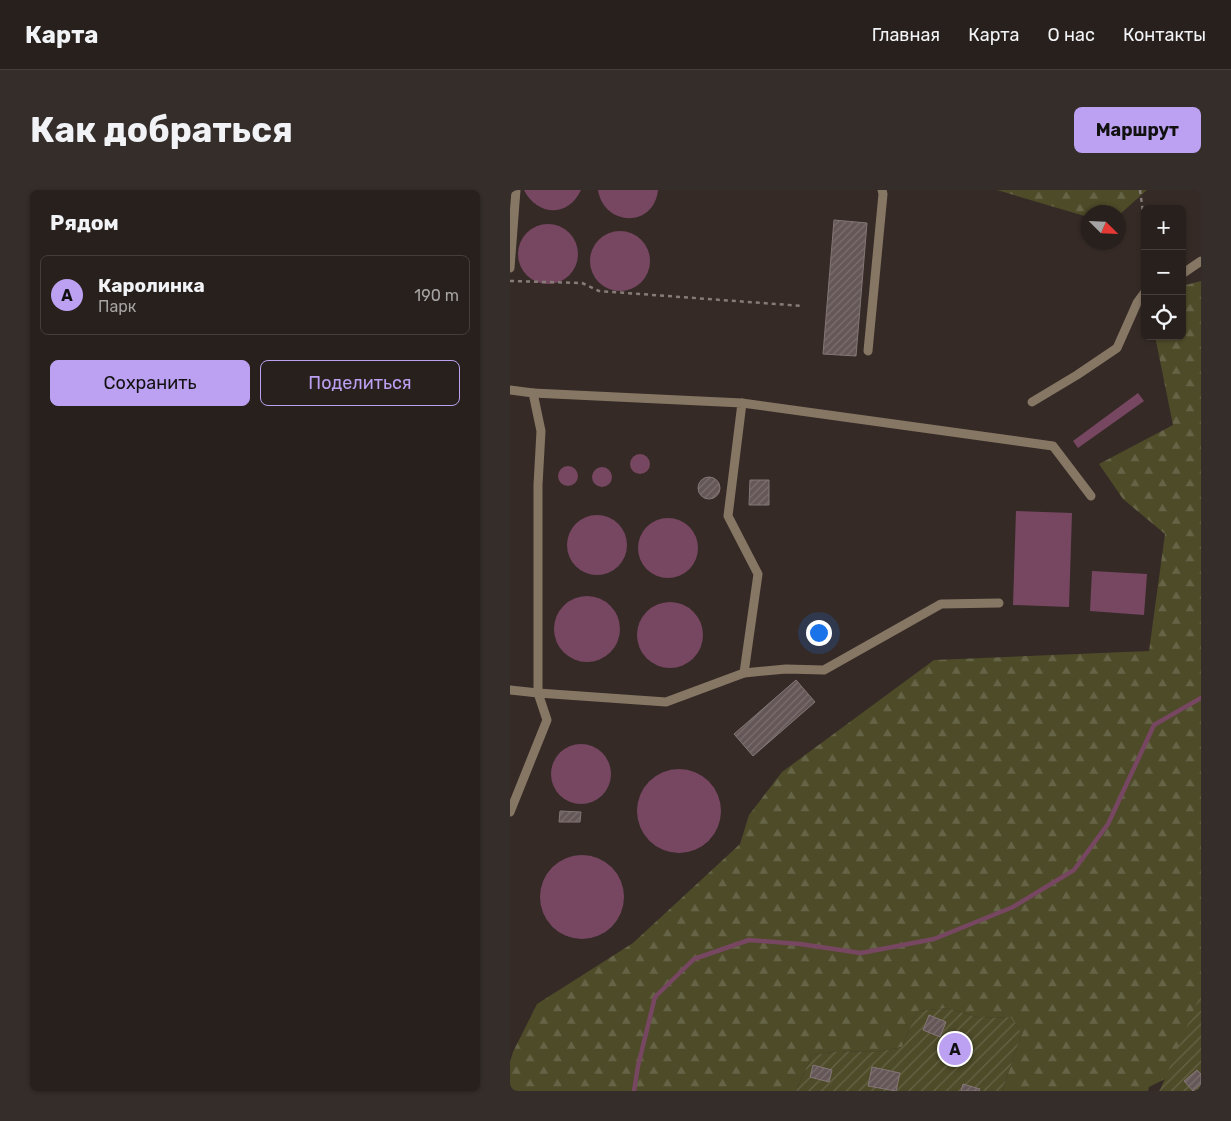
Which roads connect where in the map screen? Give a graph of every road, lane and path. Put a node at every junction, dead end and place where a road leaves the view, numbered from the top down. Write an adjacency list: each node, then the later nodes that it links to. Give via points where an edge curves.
1 (516, 190): 6 (lane)
2 (882, 190): 11 (lane)
3 (1140, 190): 4 (path)
4 (1142, 205)
5 (1201, 262): 7 (lane)
6 (510, 268)
7 (1186, 271)
8 (510, 281): 10 (path, via 582,283 599,291)
9 (1143, 295): 14 (lane, via 1117,348)
10 (803, 306)
11 (868, 351)
12 (510, 390): 13 (lane)
13 (533, 393): 15 (lane); 20 (lane, via 541,431)
14 (1032, 402)
15 (742, 403): 16 (lane, via 1053,446); 18 (lane, via 728,516 758,574)
16 (1091, 496)
17 (999, 603): 18 (lane, via 941,604 824,670)
18 (744, 673): 20 (lane, via 666,702)
19 (510, 690): 20 (lane)
20 (538, 693): 21 (lane, via 547,720)
21 (510, 812)

